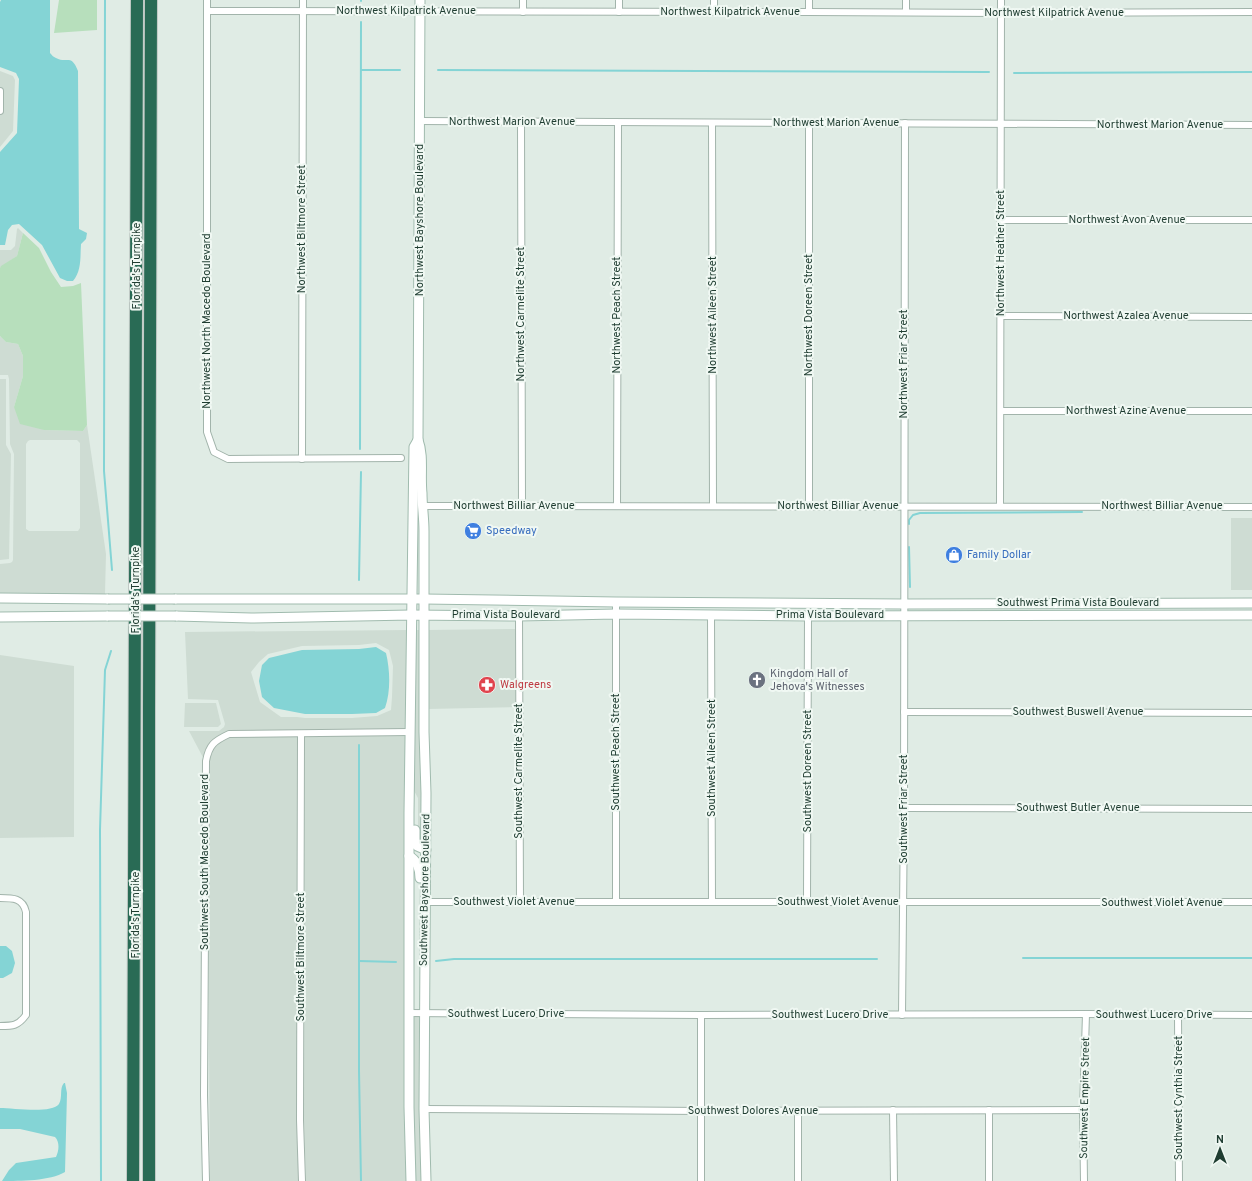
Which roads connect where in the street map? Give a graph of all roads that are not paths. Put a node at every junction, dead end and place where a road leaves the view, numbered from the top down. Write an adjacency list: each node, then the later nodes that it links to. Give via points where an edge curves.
1 (137, 0): 96 (highway, Florida's Turnpike)
2 (151, 0): 97 (highway, Florida's Turnpike)
3 (207, 0): 12 (street, Northwest North Macedo Boulevard)
4 (303, 0): 13 (street, Northwest Biltmore Street)
5 (420, 0): 14 (main road, Northwest Bayshore Boulevard)
6 (523, 0): 15 (street)
7 (619, 0): 16 (street)
8 (714, 0): 17 (street)
9 (809, 0): 18 (street)
10 (906, 0): 19 (street)
11 (1001, 0): 21 (street, Northwest Heather Street)
12 (207, 11): 13 (street, Northwest Kilpatrick Avenue); 40 (street, Northwest North Macedo Boulevard, via 207,432 214,452 228,459)
13 (303, 11): 14 (street, Northwest Kilpatrick Avenue); 40 (street, Northwest Biltmore Street)
14 (420, 12): 15 (street, Northwest Kilpatrick Avenue); 24 (main road, Northwest Bayshore Boulevard)
15 (523, 12): 16 (street, Northwest Kilpatrick Avenue)
16 (619, 12): 17 (street, Northwest Kilpatrick Avenue)
17 (714, 12): 18 (street, Northwest Kilpatrick Avenue)
18 (809, 12): 19 (street, Northwest Kilpatrick Avenue)
19 (906, 12): 21 (street, Northwest Kilpatrick Avenue)
20 (1252, 12): 21 (street, Northwest Kilpatrick Avenue)
21 (1001, 13): 30 (street, Northwest Heather Street)
22 (0, 91): 23 (street)
23 (0, 111)
24 (420, 121): 25 (street, Northwest Marion Avenue); 38 (main road, Northwest Bayshore Boulevard)
25 (521, 122): 26 (street, Northwest Marion Avenue); 41 (street, Northwest Carmelite Street)
26 (618, 123): 27 (street, Northwest Marion Avenue); 43 (street, Northwest Peach Street)
27 (712, 123): 28 (street, Northwest Marion Avenue); 44 (street, Northwest Aileen Street)
28 (809, 123): 29 (street, Northwest Marion Avenue); 45 (street, Northwest Doreen Street)
29 (905, 123): 30 (street, Northwest Marion Avenue); 46 (street, Northwest Friar Street)
30 (1001, 123): 31 (street, Northwest Marion Avenue); 32 (street, Northwest Heather Street)
31 (1252, 125)
32 (1001, 220): 33 (street, Northwest Avon Avenue); 34 (street, Northwest Heather Street)
33 (1252, 220)
34 (1001, 316): 35 (street, Northwest Azalea Avenue); 36 (street, Northwest Heather Street)
35 (1252, 317)
36 (1001, 411): 37 (street, Northwest Azine Avenue); 47 (street, Northwest Heather Street)
37 (1252, 411)
38 (418, 440): 42 (main road, Northwest Bayshore Boulevard, via 421,448); 51 (main road, Northwest Bayshore Boulevard, via 414,447)
39 (401, 458): 40 (street, Northwest North Macedo Boulevard)
40 (302, 459)
41 (522, 505): 42 (street, Northwest Billiar Avenue); 43 (street, Northwest Billiar Avenue)
42 (423, 506): 50 (main road, Northwest Bayshore Boulevard)
43 (617, 506): 44 (street, Northwest Billiar Avenue)
44 (713, 506): 45 (street, Northwest Billiar Avenue)
45 (809, 506): 46 (street, Northwest Billiar Avenue)
46 (904, 506): 47 (street, Northwest Billiar Avenue); 54 (street, Northwest Friar Street)
47 (1000, 506): 48 (street, Northwest Billiar Avenue)
48 (1252, 507)
49 (0, 598): 51 (main road, Prima Vista Boulevard, bridge)
50 (424, 599): 51 (main road, Prima Vista Boulevard); 52 (main road, Prima Vista Boulevard); 57 (main road, Southwest Bayshore Boulevard)
51 (412, 600): 56 (main road, Southwest Bayshore Boulevard)
52 (616, 602): 54 (main road, Prima Vista Boulevard); 55 (street, Southwest Peach Street)
53 (1252, 603): 54 (main road, Southwest Prima Vista Boulevard)
54 (904, 604): 59 (street, Southwest Friar Street)
55 (616, 614): 58 (main road, Prima Vista Boulevard); 61 (main road, Prima Vista Boulevard); 76 (street, Southwest Peach Street)
56 (412, 615): 57 (main road, Prima Vista Boulevard); 63 (main road, Prima Vista Boulevard, bridge, via 251,618); 66 (main road, Southwest Bayshore Boulevard)
57 (424, 615): 61 (main road, Prima Vista Boulevard); 71 (main road, Southwest Bayshore Boulevard)
58 (711, 615): 62 (main road, Prima Vista Boulevard); 77 (street, Southwest Aileen Street)
59 (904, 615): 60 (main road, Southwest Prima Vista Boulevard); 62 (main road, Prima Vista Boulevard); 64 (street, Southwest Friar Street)
60 (1252, 615)
61 (519, 616): 75 (street, Southwest Carmelite Street)
62 (808, 616): 78 (street, Southwest Doreen Street)
63 (0, 617)
64 (904, 712): 65 (street, Southwest Buswell Avenue); 69 (street, Southwest Friar Street)
65 (1252, 713)
66 (410, 732): 67 (street, Southwest South Macedo Boulevard); 68 (main road, Southwest Bayshore Boulevard)
67 (301, 734): 98 (street, Southwest South Macedo Boulevard, via 229,734 220,738 208,750 204,1095); 99 (street, Southwest Biltmore Street)
68 (409, 790): 71 (main road, via 414,798 415,840 417,846); 72 (main road, Southwest Bayshore Boulevard)
69 (904, 808): 70 (street, Southwest Butler Avenue); 80 (street, Southwest Friar Street)
70 (1252, 809)
71 (426, 850): 74 (main road, Southwest Bayshore Boulevard)
72 (410, 856): 81 (main road, via 420,868 420,910); 82 (main road, Southwest Bayshore Boulevard)
73 (0, 898): 89 (street, via 18,900 25,906 26,1015 21,1022 13,1026)
74 (425, 902): 75 (street, Southwest Violet Avenue); 81 (main road, Southwest Bayshore Boulevard)
75 (520, 902): 76 (street, Southwest Violet Avenue)
76 (616, 902): 77 (street, Southwest Violet Avenue)
77 (712, 902): 78 (street, Southwest Violet Avenue)
78 (807, 902): 80 (street, Southwest Violet Avenue)
79 (1252, 902): 80 (street, Southwest Violet Avenue)
80 (903, 903): 86 (street, Southwest Friar Street)
81 (425, 918): 83 (main road, Southwest Bayshore Boulevard)
82 (408, 1013): 83 (street, Southwest Lucero Drive); 100 (main road, Southwest Bayshore Boulevard)
83 (424, 1013): 85 (street, Southwest Lucero Drive); 90 (main road, Southwest Bayshore Boulevard)
84 (1086, 1014): 86 (street, Southwest Lucero Drive); 87 (street, Southwest Lucero Drive); 93 (street, Southwest Empire Street)
85 (701, 1015): 86 (street, Southwest Lucero Drive); 94 (street)
86 (902, 1015)
87 (1178, 1016): 88 (street, Southwest Lucero Drive); 107 (street, Southwest Cynthia Street)
88 (1252, 1016)
89 (0, 1026)
90 (424, 1109): 94 (street, Southwest Dolores Avenue); 101 (main road, Southwest Bayshore Boulevard)
91 (893, 1110): 92 (street, Southwest Dolores Avenue); 95 (street, Southwest Dolores Avenue); 104 (street)
92 (989, 1110): 93 (street, Southwest Dolores Avenue); 105 (street)
93 (1083, 1110): 106 (street, Southwest Empire Street)
94 (702, 1111): 95 (street, Southwest Dolores Avenue); 102 (street)
95 (798, 1111): 103 (street)
96 (133, 1181)
97 (149, 1181)
98 (206, 1181)
99 (302, 1181)
100 (411, 1181)
101 (426, 1181)
102 (701, 1181)
103 (798, 1181)
104 (894, 1181)
105 (989, 1181)
106 (1084, 1181)
107 (1179, 1181)

